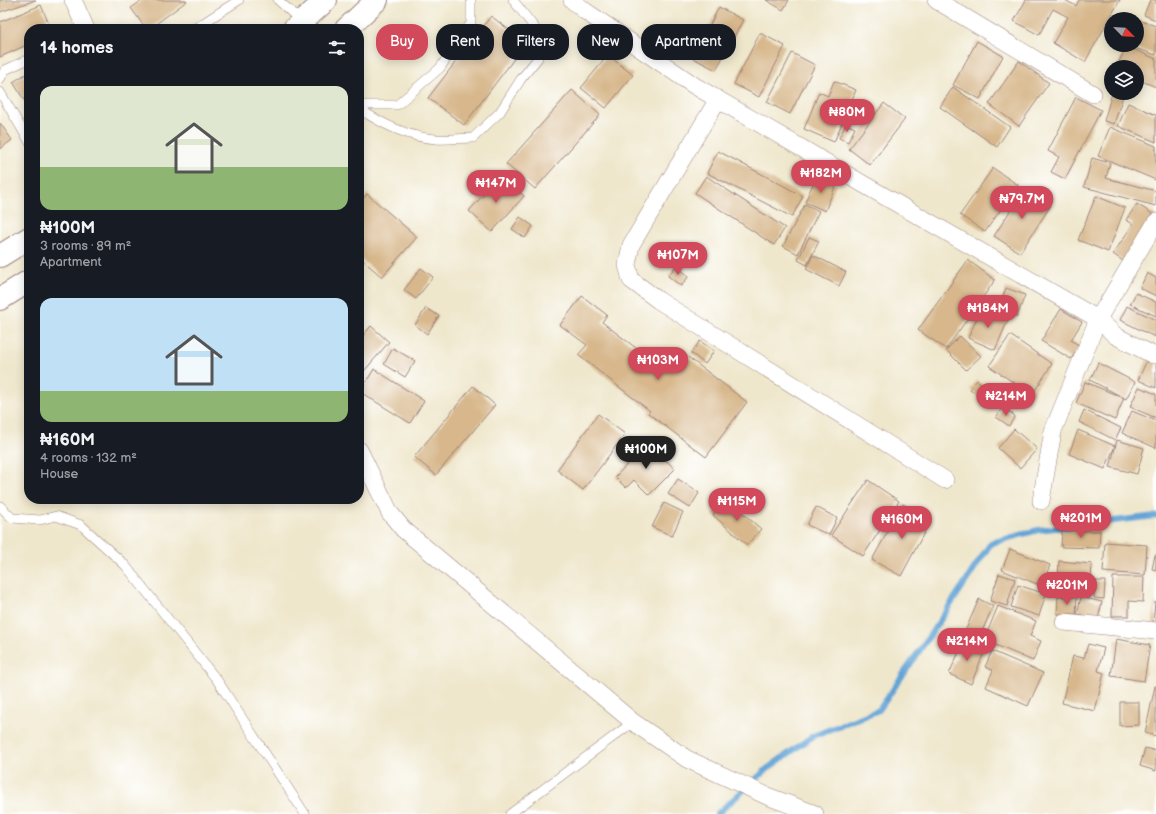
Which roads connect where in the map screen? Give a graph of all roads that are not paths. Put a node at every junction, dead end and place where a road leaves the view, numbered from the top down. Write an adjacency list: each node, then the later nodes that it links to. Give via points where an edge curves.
1 (73, 0): 10 (street)
2 (239, 0): 11 (lane)
3 (278, 0): 12 (lane)
4 (326, 0): 13 (highway)
5 (377, 0): 14 (highway)
6 (472, 0): 20 (lane, via 471,23 440,68 397,106)
7 (513, 0): 21 (lane, via 541,36 538,58 500,112 473,138 436,139 413,136 386,126)
8 (572, 0): 19 (street)
9 (936, 0): 18 (street)
10 (84, 24)
11 (202, 24)
12 (297, 24)
13 (299, 24)
14 (351, 24)
15 (24, 61): 16 (lane, via 5,70)
16 (0, 79)
17 (0, 92): 22 (lane)
18 (1093, 94)
19 (718, 100): 28 (street); 31 (street, via 631,245 627,266 630,280)
20 (364, 105)
21 (364, 112)
22 (24, 133)
23 (1156, 222): 28 (street)
24 (24, 241): 25 (highway)
25 (0, 256)
26 (24, 284): 27 (highway)
27 (0, 299)
28 (1098, 318): 29 (street, via 1116,336 1153,355); 32 (street, via 1054,431)
29 (1156, 354)
30 (364, 460): 36 (street, via 390,513 403,529)
31 (945, 480)
32 (1041, 501)
33 (0, 506): 37 (lane, via 12,518 40,520 56,516 81,525 126,565 217,680)
34 (1064, 622): 35 (street)
35 (1156, 631)
36 (633, 722): 38 (lane); 39 (street, via 687,759 767,796)
37 (305, 814)
38 (510, 814)
39 (815, 814)

